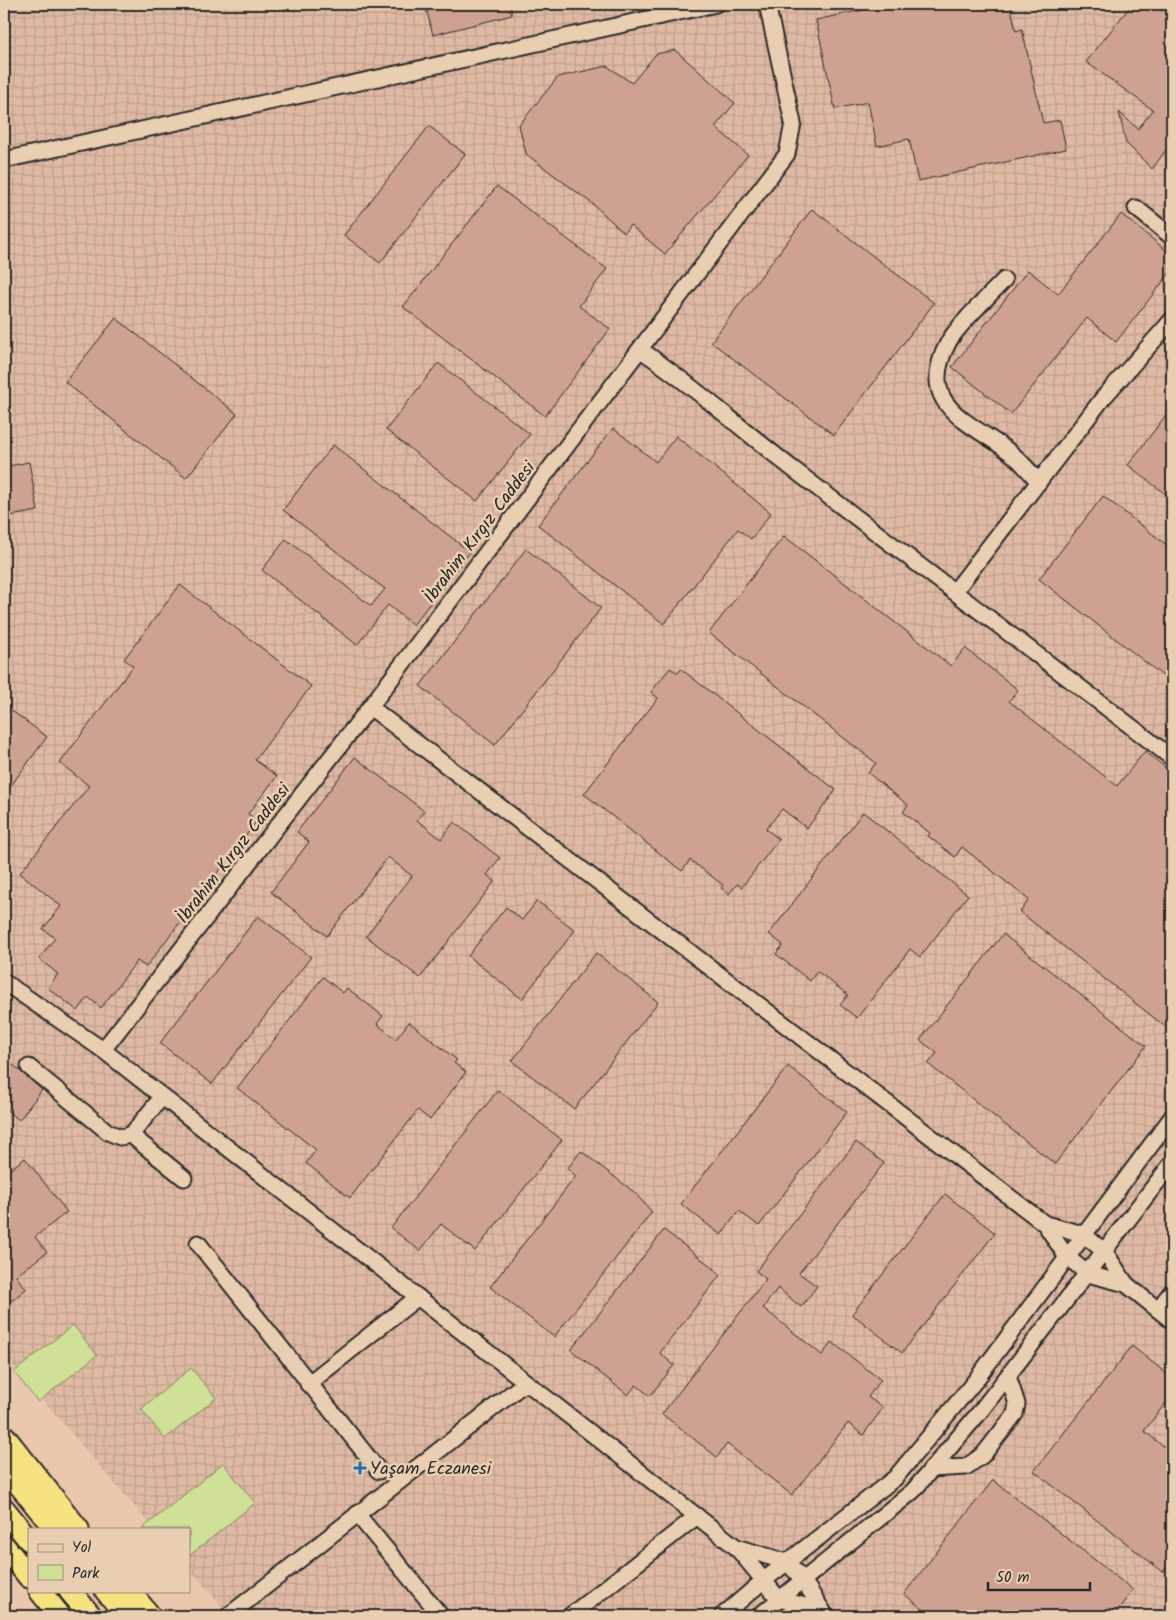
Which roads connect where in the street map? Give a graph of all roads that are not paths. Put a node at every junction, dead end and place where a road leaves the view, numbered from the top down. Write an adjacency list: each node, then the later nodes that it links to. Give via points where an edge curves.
1 (716, 4): 3 (street)
2 (767, 4): 8 (street, İbrahim Kırgız Caddesi, via 793,123 786,154)
3 (4, 160)
4 (1136, 208): 5 (street)
5 (1172, 237)
6 (1004, 280): 9 (street, via 948,341 938,368 937,390 958,418 1013,455)
7 (1172, 320): 9 (street, via 1102,398)
8 (640, 350): 10 (street, via 680,376 791,468); 11 (street, İbrahim Kırgız Caddesi)
9 (1039, 482): 10 (street)
10 (955, 591): 12 (street)
11 (370, 707): 14 (street, İbrahim Kırgız Caddesi); 21 (street)
12 (1172, 758)
13 (4, 982): 14 (street)
14 (103, 1050): 16 (street)
15 (30, 1067): 18 (street, via 108,1132 120,1137)
16 (162, 1097): 18 (street); 29 (street)
17 (1172, 1117): 22 (street)
18 (131, 1135): 20 (street)
19 (1172, 1163): 24 (street)
20 (184, 1178)
21 (1045, 1224): 22 (street); 25 (street)
22 (1083, 1234): 24 (street); 25 (street)
23 (198, 1244): 34 (street)
24 (1105, 1252): 26 (street); 27 (street)
25 (1066, 1256): 26 (street); 47 (street, via 975,1380 895,1478)
26 (1088, 1274): 27 (street); 32 (street)
27 (1126, 1284): 30 (street)
28 (1172, 1291): 30 (street)
29 (418, 1297): 33 (street); 34 (street)
30 (1158, 1309): 31 (street)
31 (1172, 1321)
32 (1008, 1376): 37 (street); 37 (street, via 1017,1404 1015,1414 982,1455 966,1467)
33 (526, 1382): 40 (street); 41 (street)
34 (308, 1384): 38 (street)
35 (4, 1436): 43 (highway)
36 (4, 1466): 42 (highway)
37 (931, 1469): 49 (street, via 913,1491)
38 (379, 1471)
39 (4, 1509): 44 (highway)
40 (357, 1514): 60 (street); 61 (street)
41 (697, 1516): 46 (street); 62 (street)
42 (54, 1528)
43 (77, 1528)
44 (28, 1539)
45 (4, 1546): 48 (highway)
46 (736, 1547): 47 (street); 50 (street)
47 (787, 1562): 49 (street); 50 (street)
48 (28, 1576)
49 (803, 1580): 55 (street); 65 (street)
50 (763, 1582): 55 (street); 63 (street)
51 (41, 1592): 56 (highway)
52 (71, 1592): 57 (highway)
53 (107, 1592): 58 (highway)
54 (130, 1592): 59 (highway)
55 (779, 1599): 64 (street); 65 (street)
56 (60, 1616)
57 (91, 1616)
58 (127, 1616)
59 (150, 1616)
60 (228, 1616)
61 (441, 1616)
62 (570, 1616)
63 (722, 1616)
64 (759, 1616)
65 (825, 1616)

